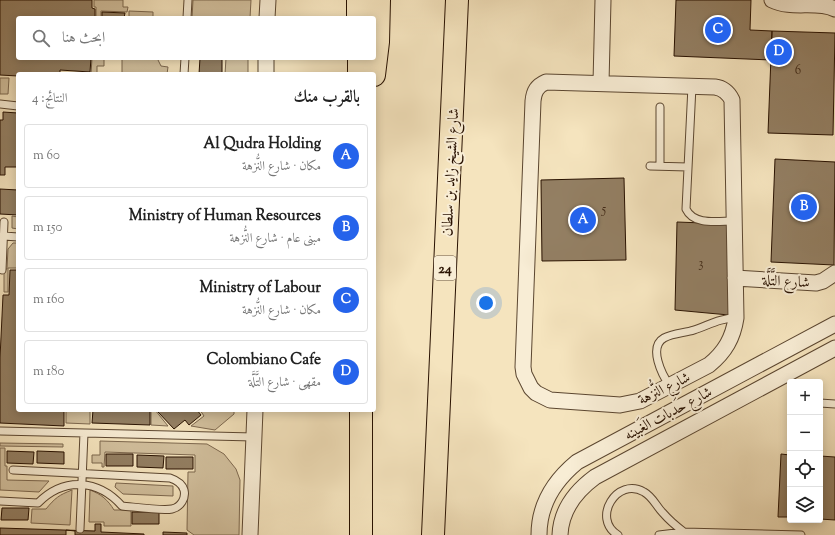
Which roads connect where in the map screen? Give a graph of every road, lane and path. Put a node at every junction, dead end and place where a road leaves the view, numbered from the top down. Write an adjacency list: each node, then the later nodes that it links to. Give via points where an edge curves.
1 (188, 0): 10 (lane)
2 (268, 0): 11 (street)
3 (358, 0): 12 (highway)
4 (379, 0): 13 (highway)
5 (458, 0): 56 (highway, شارع الشيخ زايد بن سلطان / 24)
6 (603, 0): 22 (street)
7 (772, 0): 8 (street, via 787,4)
8 (806, 2): 9 (street, via 828,5)
9 (835, 9)
10 (187, 16)
11 (267, 16)
12 (358, 16)
13 (376, 58)
14 (185, 60): 18 (lane)
15 (266, 60): 19 (street)
16 (359, 60): 20 (highway)
17 (376, 60): 21 (highway)
18 (184, 72)
19 (266, 72)
20 (359, 72)
21 (374, 72)
22 (601, 83): 23 (street, شارع النُّزهة); 40 (street, شارع النُّزهة, via 546,82 540,85 534,95 524,374 536,393 558,402 620,405 640,401)
23 (692, 86): 29 (lane); 30 (street, شارع النُّزهة, via 720,88 730,95 732,100)
24 (0, 104): 25 (lane)
25 (16, 106)
26 (660, 107): 28 (lane)
27 (650, 166): 28 (lane)
28 (660, 166): 29 (lane)
29 (688, 167): 30 (lane, via 686,209 690,216 701,220)
30 (734, 221): 36 (street, شارع النُّزهة)
31 (4, 222): 32 (lane)
32 (4, 236): 33 (lane); 34 (lane)
33 (16, 237)
34 (2, 270)
35 (835, 273): 36 (street, شارع التَّلَّة, via 816,283)
36 (735, 278): 37 (street, شارع النُّزهة)
37 (736, 318): 40 (street, شارع النُّزهة, via 731,340 718,358 710,365); 40 (lane, via 722,319 661,340 657,348 659,364)
38 (835, 324): 57 (street, شارع حَدبات الغَبينه, via 577,462 551,490 541,514)
39 (835, 348): 58 (street, شارع حَدبات الغَبينه, via 595,477 572,500 562,520)
40 (670, 386)
41 (823, 403): 42 (lane)
42 (835, 404)
43 (255, 412): 47 (street)
44 (361, 412): 55 (highway)
45 (0, 431): 46 (lane)
46 (84, 433): 47 (lane); 49 (lane)
47 (254, 437): 54 (street)
48 (13, 470): 49 (lane)
49 (82, 474): 50 (lane); 50 (lane, via 170,478 179,482 184,496 180,504 172,509 122,506 102,490)
50 (82, 485): 51 (lane, via 59,488 38,503); 52 (lane)
51 (0, 501)
52 (80, 529)
53 (684, 532): 59 (lane, via 669,520 645,492 629,489 614,496 606,511 610,527); 60 (lane); 61 (lane)
54 (250, 535)
55 (361, 535)
56 (433, 535)
57 (539, 535)
58 (560, 535)
59 (618, 535)
60 (659, 535)
61 (801, 535)

